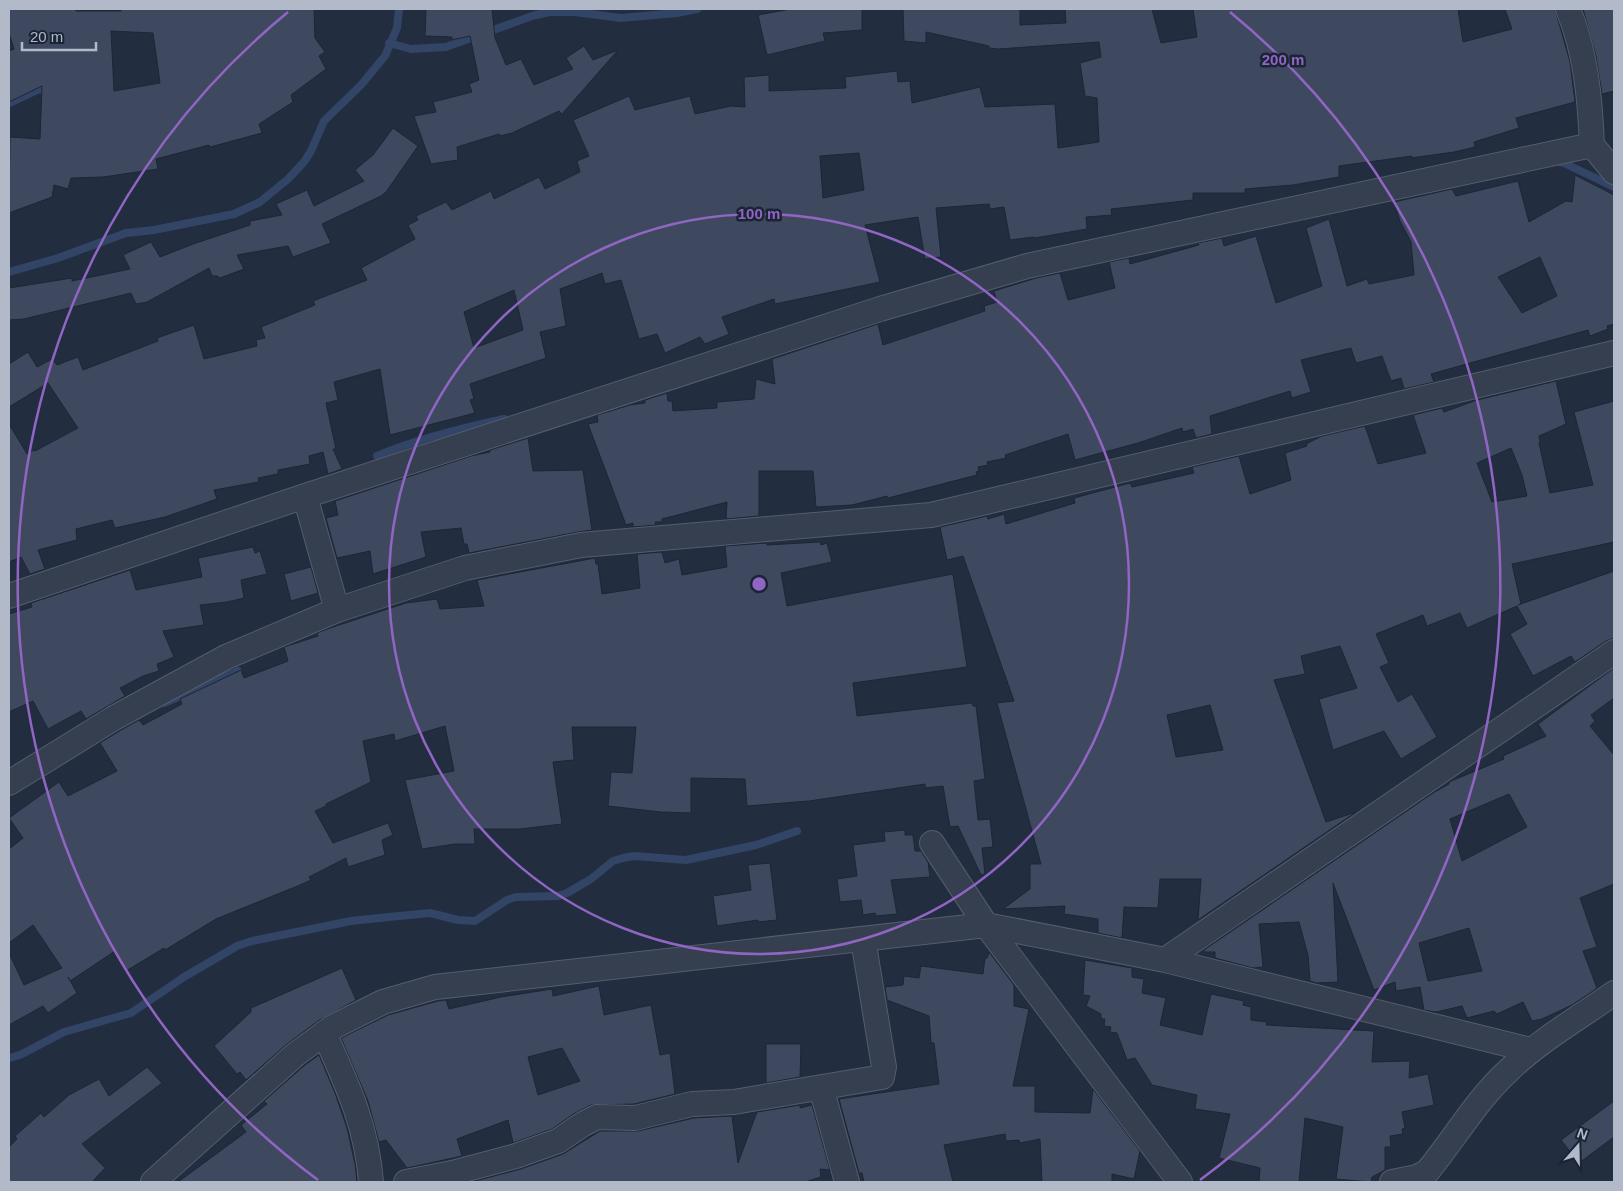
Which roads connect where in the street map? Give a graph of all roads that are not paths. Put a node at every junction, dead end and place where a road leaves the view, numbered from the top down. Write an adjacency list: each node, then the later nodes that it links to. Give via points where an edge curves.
1 (1568, 9): 2 (street, via 1583,58)
2 (1592, 145): 3 (street); 5 (street, via 1028,266 880,309)
3 (1614, 172)
4 (1614, 353): 7 (street, via 931,515 581,545 465,568)
5 (305, 496): 6 (street); 7 (street)
6 (9, 596)
7 (337, 610): 9 (street, via 226,657 114,718)
8 (1614, 652): 13 (street)
9 (9, 783)
10 (932, 843): 11 (street)
11 (986, 925): 12 (street); 13 (street); 22 (street)
12 (863, 939): 15 (street, via 435,986 383,1002); 17 (street, via 884,1067 882,1077)
13 (1164, 960): 16 (street)
14 (1614, 994): 16 (street)
15 (324, 1033): 18 (street, via 296,1054); 19 (street, via 363,1127)
16 (1531, 1050): 23 (street, via 1485,1097 1428,1172)
17 (821, 1087): 20 (street, via 734,1102 692,1104 635,1118 597,1117 558,1141 516,1156); 21 (street)
18 (153, 1182)
19 (371, 1182)
20 (406, 1182)
21 (847, 1182)
22 (1180, 1182)
23 (1392, 1182)

